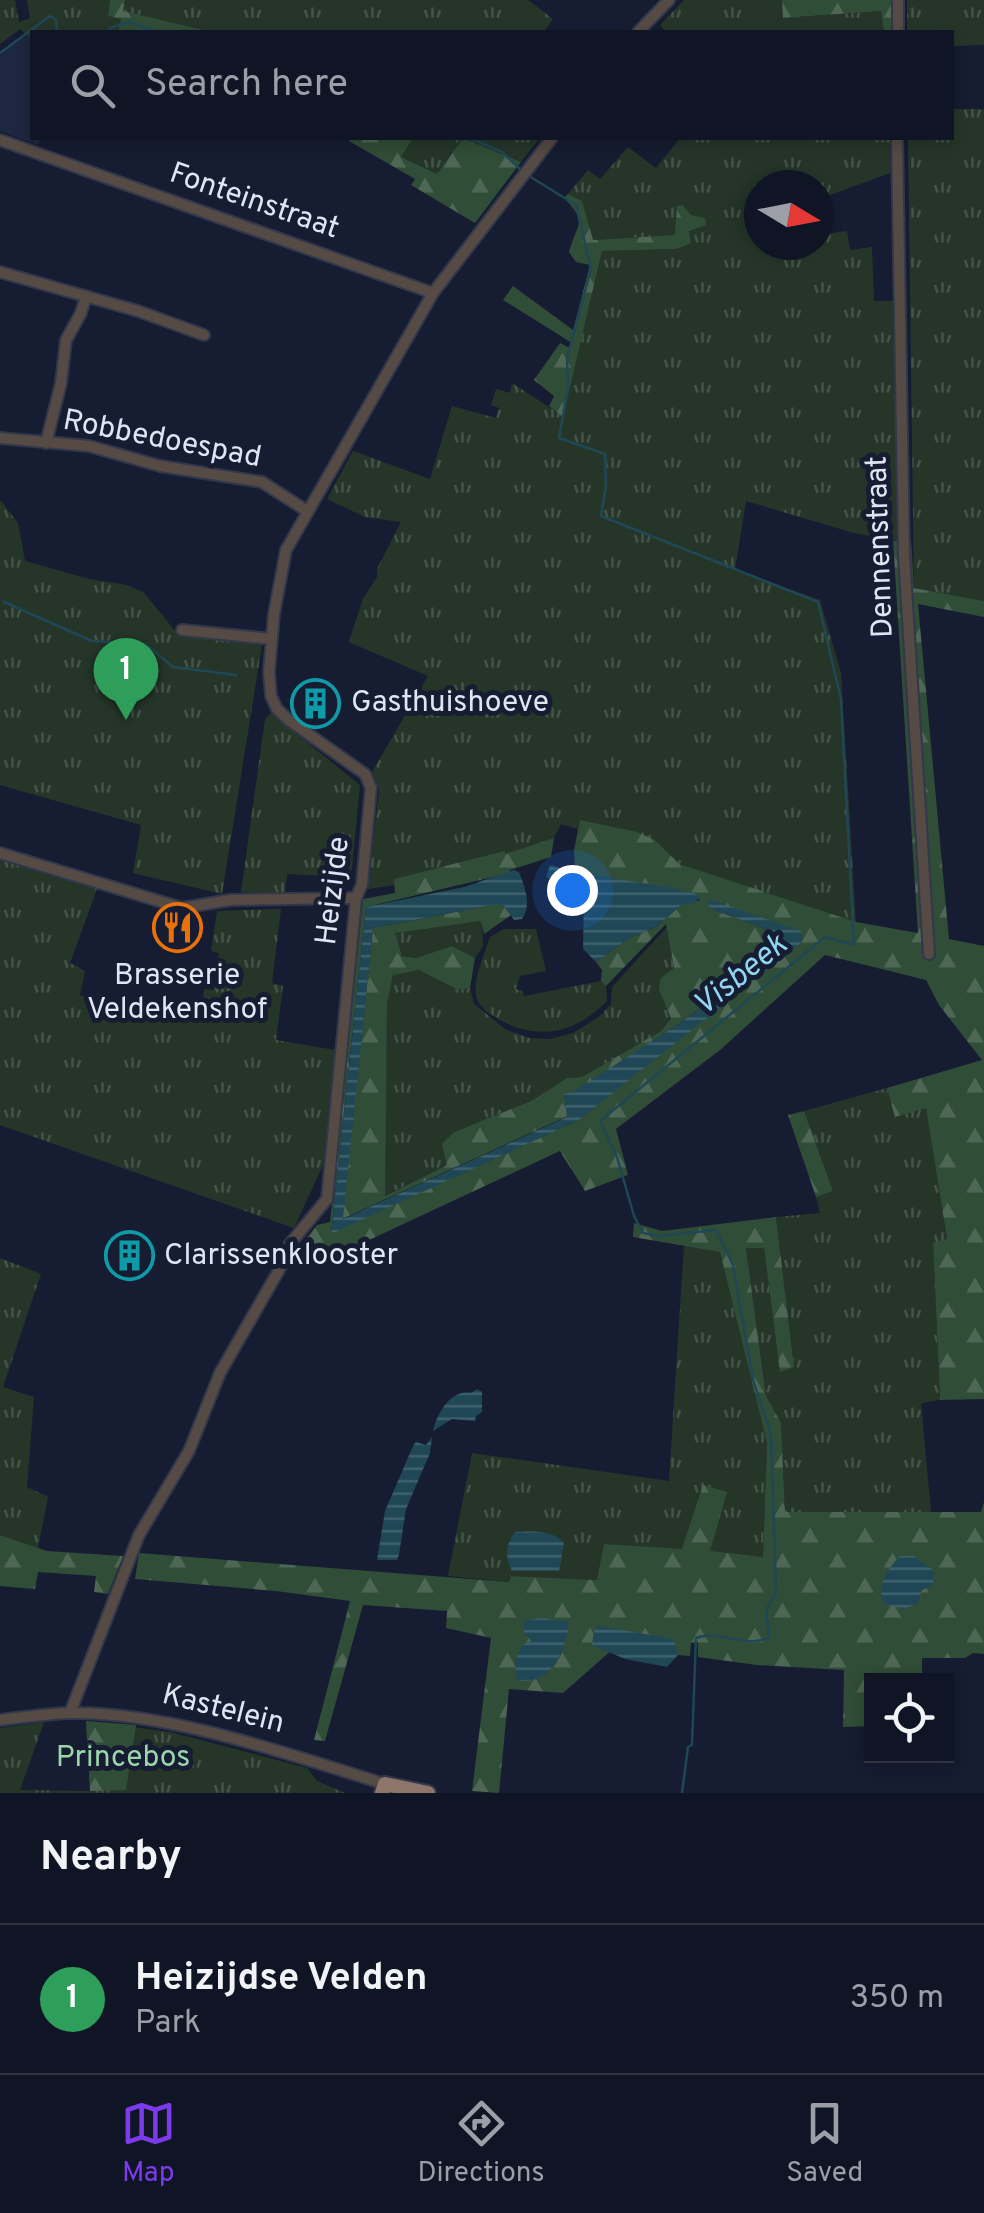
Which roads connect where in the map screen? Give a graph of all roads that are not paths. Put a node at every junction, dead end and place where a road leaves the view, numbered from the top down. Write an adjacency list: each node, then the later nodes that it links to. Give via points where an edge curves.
1 (669, 0): 3 (street)
2 (898, 0): 4 (street)
3 (640, 30)
4 (898, 30)
5 (0, 140): 9 (street, Fonteinstraat)
6 (550, 140): 9 (street, Heizijde)
7 (897, 140): 19 (street, Dennenstraat, via 904,555)
8 (0, 272): 10 (street)
9 (434, 294): 14 (street, Heizijde)
10 (86, 296): 11 (street); 13 (street, via 66,340)
11 (204, 335)
12 (0, 438): 13 (street, Robbedoespad)
13 (46, 443): 14 (street, Robbedoespad, via 262,482)
14 (307, 511): 16 (street, Heizijde, via 286,550)
15 (182, 630): 16 (street)
16 (272, 639): 18 (street, Heizijde, via 269,681 277,709 365,774 371,788)
17 (0, 854): 18 (street, via 182,908 230,900)
18 (356, 898): 20 (street, Heizijde, via 326,1204 289,1245 210,1394 188,1450 146,1519)
19 (929, 954)
20 (70, 1713): 21 (street, Kastelein); 22 (street, Kastelein, via 166,1722)
21 (0, 1720)
22 (383, 1789): 23 (main road, Kastelein)
23 (403, 1791): 24 (main road, Kastelein)
24 (428, 1793)

